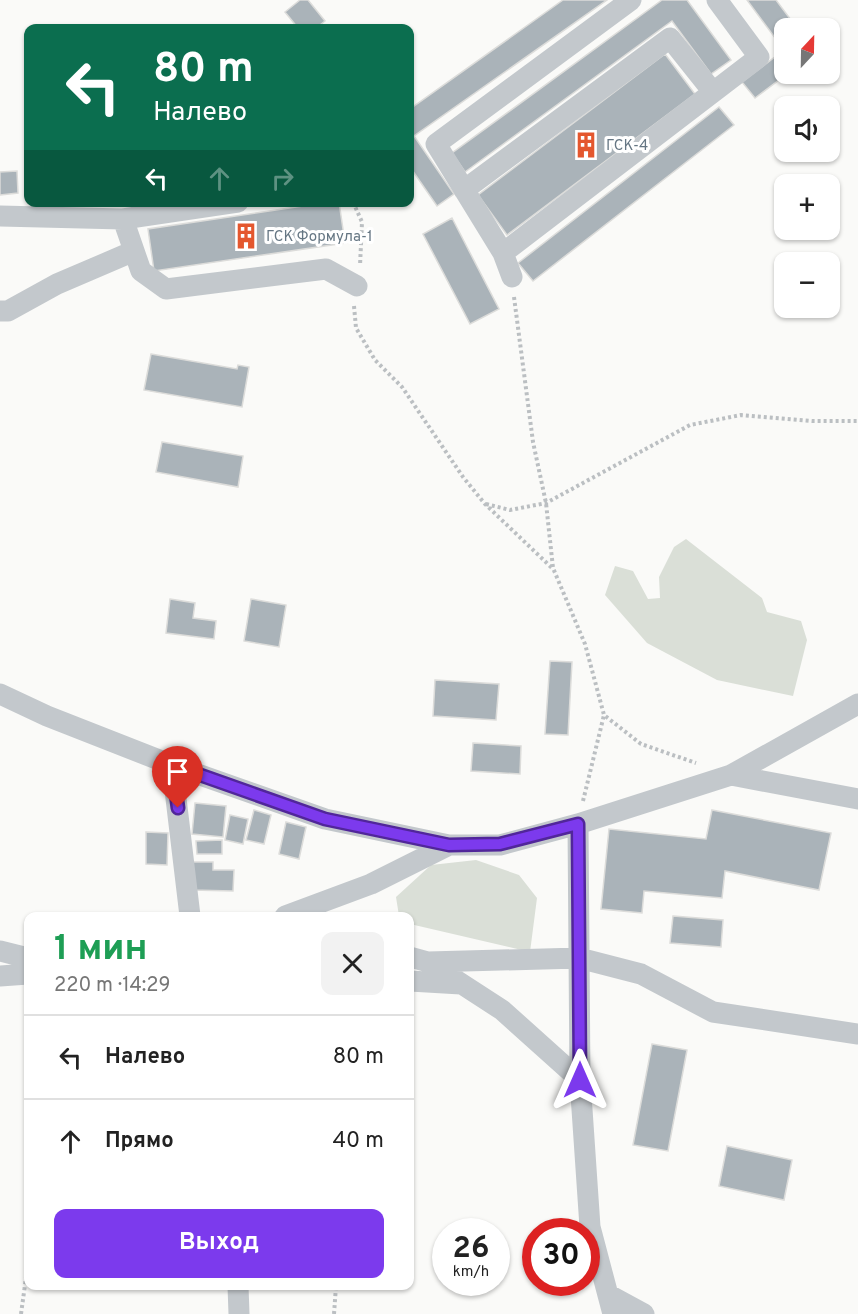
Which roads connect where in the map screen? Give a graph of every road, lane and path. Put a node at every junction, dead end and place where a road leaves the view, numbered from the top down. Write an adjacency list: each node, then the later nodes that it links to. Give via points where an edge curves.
1 (631, 0): 4 (street, via 436,144)
2 (717, 0): 3 (street, via 759,57)
3 (713, 92): 4 (street, via 670,38); 10 (street)
4 (464, 190): 10 (street)
5 (204, 207): 8 (street)
6 (355, 207): 12 (path, via 362,222)
7 (0, 216): 8 (street)
8 (123, 219): 9 (street)
9 (134, 251): 12 (street, via 141,271 166,289 326,269); 13 (street, via 57,284 8,311)
10 (503, 253): 11 (street)
11 (512, 278): 15 (path, via 533,442)
12 (357, 286): 16 (path, via 356,328 375,360 402,387)
13 (0, 311)
14 (858, 421): 15 (path, via 813,422 741,415 690,424)
15 (546, 503): 16 (path, via 510,510); 17 (path)
16 (486, 504): 17 (path)
17 (553, 568): 20 (path, via 585,644)
18 (0, 694): 22 (street)
19 (858, 704): 23 (street)
20 (604, 715): 21 (path, via 641,744); 25 (path)
21 (697, 764)
22 (172, 765): 26 (street, via 325,819); 27 (street)
23 (731, 775): 24 (street); 25 (street)
24 (858, 799)
25 (578, 824): 26 (street, via 500,844); 31 (street)
26 (449, 845): 28 (street, via 371,885)
27 (190, 912)
28 (296, 912)
29 (0, 951): 30 (street)
30 (24, 957)
31 (579, 958): 32 (street); 37 (street, via 641,974 713,1012); 38 (street)
32 (419, 959): 36 (street)
33 (24, 974): 34 (street)
34 (0, 976)
35 (414, 981): 36 (street)
36 (462, 984): 38 (street, via 502,1010)
37 (858, 1034)
38 (580, 1080): 42 (street, via 590,1227)
39 (24, 1290): 43 (path)
40 (238, 1290): 44 (street)
41 (336, 1290): 45 (path)
42 (611, 1304): 46 (street)
43 (21, 1314)
44 (239, 1314)
45 (334, 1314)
46 (644, 1314)

